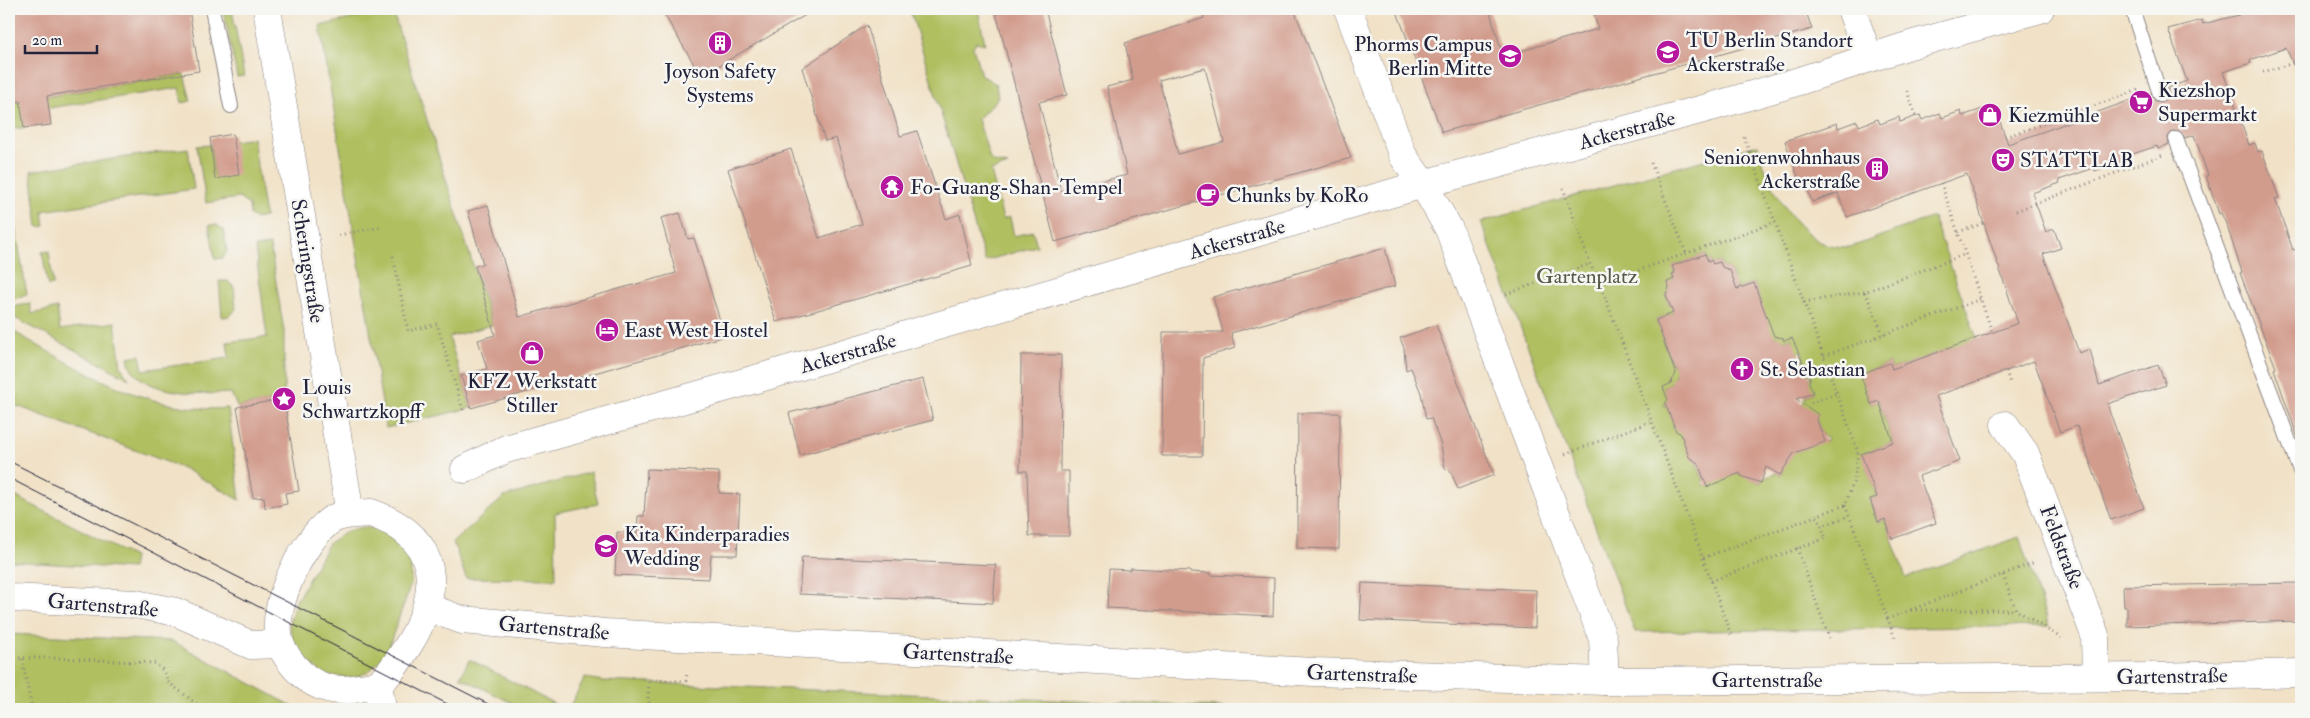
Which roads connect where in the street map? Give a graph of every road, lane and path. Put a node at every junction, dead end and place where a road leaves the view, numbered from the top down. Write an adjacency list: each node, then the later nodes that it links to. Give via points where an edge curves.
1 (212, 9): 12 (lane)
2 (267, 9): 50 (street, Scheringstraße)
3 (1348, 9): 19 (street, via 1402,153)
4 (1850, 9): 7 (street)
5 (2040, 9): 7 (street, Ackerstraße)
6 (2132, 9): 10 (lane)
7 (1869, 58): 19 (street, Ackerstraße, via 1712,107)
8 (2263, 72): 9 (path, via 2297,62)
9 (2301, 74)
10 (2158, 89): 15 (path)
11 (1907, 91): 13 (path)
12 (231, 106)
13 (1916, 116)
14 (1744, 137): 22 (path)
15 (2005, 137)
16 (2178, 144): 21 (path); 48 (lane)
17 (1651, 163): 27 (path)
18 (1941, 183): 25 (path)
19 (1423, 184): 47 (street, Ackerstraße, via 754,380 506,449); 74 (street, via 1446,221 1603,639)
20 (1563, 188): 30 (path)
21 (2016, 210)
22 (1775, 222): 27 (path); 35 (path)
23 (1984, 223): 25 (path)
24 (382, 227): 26 (path)
25 (1958, 232): 28 (path)
26 (339, 235)
27 (1686, 254): 31 (path)
28 (1966, 254): 32 (path); 34 (path)
29 (393, 256): 43 (path, via 408,331 437,324)
30 (1590, 264): 31 (path); 33 (path)
31 (1600, 284): 44 (path)
32 (1865, 292): 35 (path); 37 (path)
33 (1506, 294)
34 (1981, 299): 36 (path); 37 (path)
35 (1804, 302): 38 (path)
36 (1992, 332)
37 (1883, 334): 38 (path)
38 (1824, 356): 41 (path)
39 (2006, 371): 40 (path)
40 (2010, 383)
41 (1837, 394): 42 (path); 49 (path, via 1858,452 1854,481)
42 (1811, 403)
43 (463, 410)
44 (1652, 421): 46 (path); 55 (path)
45 (2005, 425): 73 (street, Feldstraße, via 2025,454 2095,635)
46 (1565, 454)
47 (465, 469)
48 (2301, 473)
49 (1845, 505): 51 (path); 52 (path)
50 (350, 514): 60 (street, via 371,513 388,519 416,539 425,552 431,580); 68 (street, via 332,519 304,549 278,614)
51 (1816, 516): 53 (path); 55 (path)
52 (1849, 516): 53 (path); 63 (path)
53 (1821, 526): 54 (path, via 1826,538)
54 (1797, 548): 58 (path); 65 (path)
55 (1703, 558): 58 (path)
56 (2035, 562): 57 (path)
57 (2003, 575): 61 (path); 62 (path)
58 (1711, 581): 64 (path)
59 (9, 598): 68 (street, Gartenstraße, via 136,604 176,612 250,645)
60 (427, 607): 74 (street, Gartenstraße, via 462,620 681,638 1314,672); 75 (street)
61 (1909, 610): 62 (path); 63 (path)
62 (2016, 610): 67 (path)
63 (1887, 618): 66 (path)
64 (1732, 638)
65 (1829, 638)
66 (1895, 638)
67 (2062, 638)
68 (280, 644): 75 (street, via 298,673 312,682 326,689 351,690)
69 (9, 658): 70 (path)
70 (22, 658): 78 (path); 79 (path, via 154,663 164,670 168,682 198,705)
71 (687, 672): 80 (path, via 686,682 649,680 648,700 651,706)
72 (2301, 673): 73 (street, Gartenstraße)
73 (2096, 677): 74 (street, Gartenstraße)
74 (1605, 681)
75 (380, 697)
76 (70, 703): 77 (path)
77 (47, 708): 78 (path)
78 (32, 709)
79 (198, 709)
80 (662, 709)

